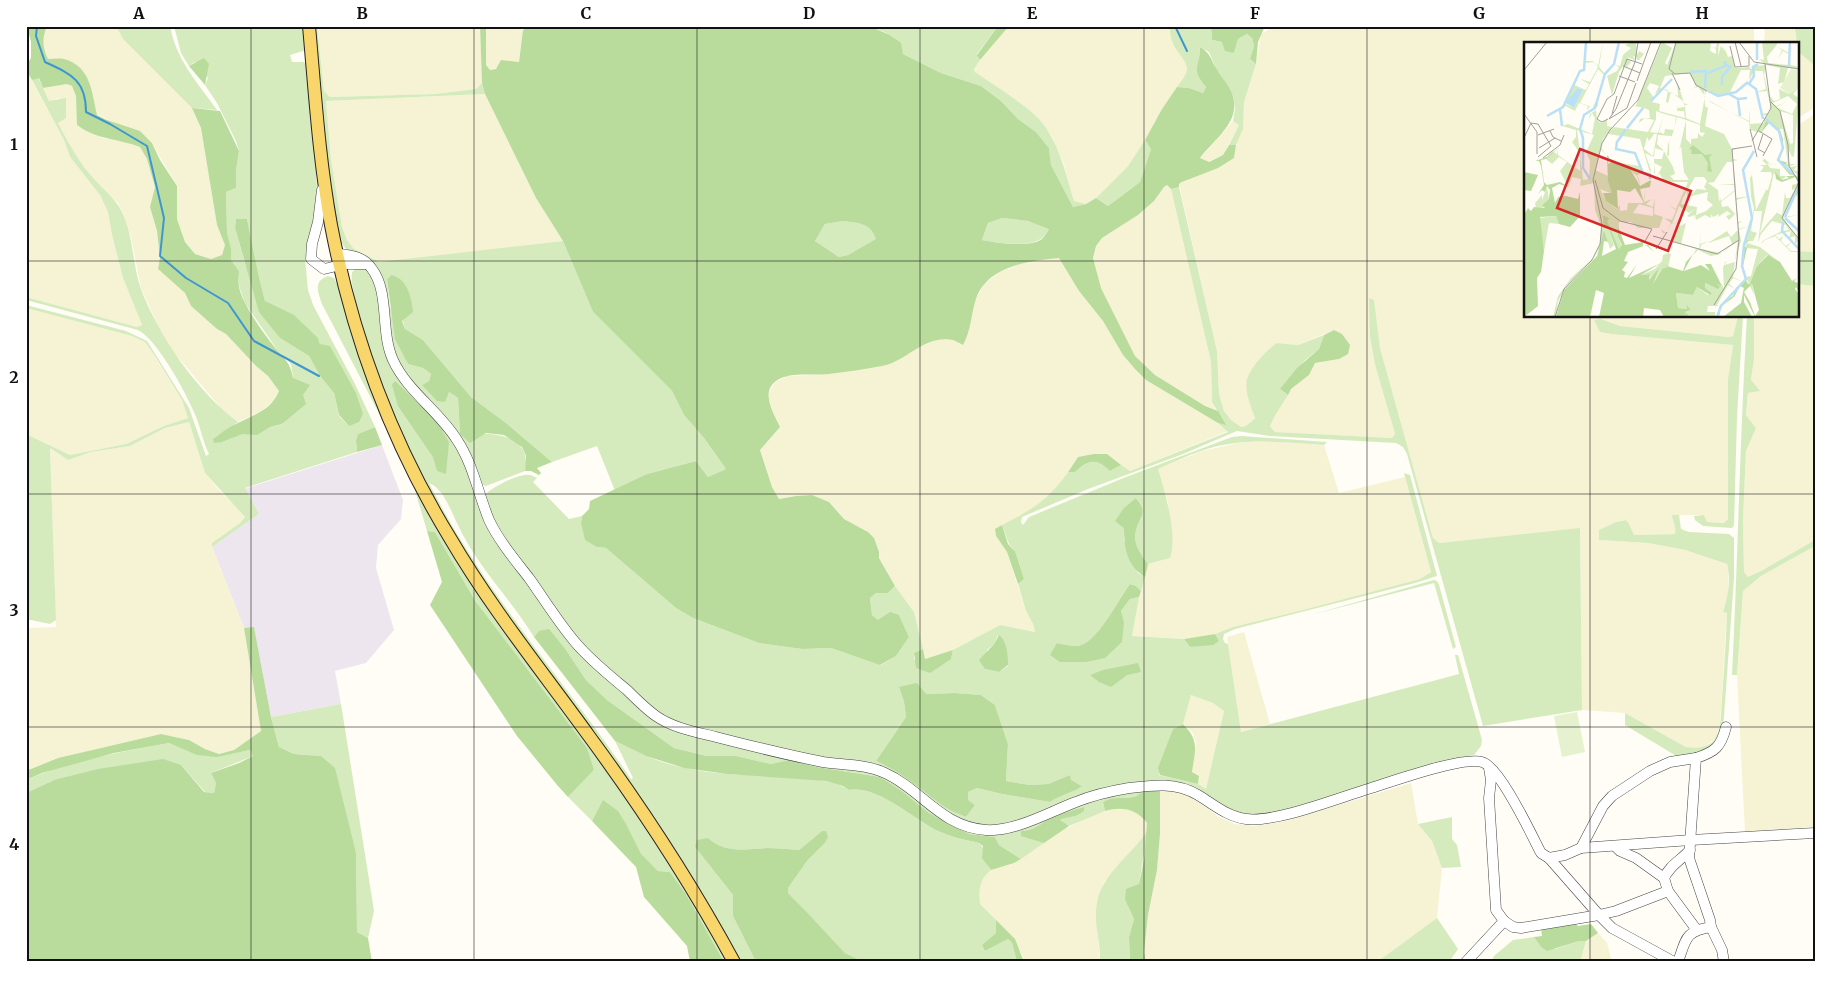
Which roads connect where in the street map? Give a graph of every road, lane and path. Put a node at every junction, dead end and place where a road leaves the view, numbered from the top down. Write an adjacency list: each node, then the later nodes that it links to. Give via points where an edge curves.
1 (309, 26): 2 (main road)
2 (324, 176): 3 (main road); 3 (street, via 311,260 324,269)
3 (339, 259): 4 (street); 5 (street, via 360,258); 6 (main road)
4 (355, 263): 5 (street); 6 (street, via 347,280)
5 (369, 265): 9 (street, via 382,292 386,336 393,360 458,441 471,465 489,520 504,544 574,642 668,723 805,758 876,770 893,777 943,815 985,830 1005,829 1105,792 1162,785 1187,789 1224,812 1254,820 1292,812 1440,768 1477,760)
6 (347, 294): 21 (main road, via 391,422 449,537 484,592 602,752 659,836)
7 (1726, 727): 8 (street, via 1723,741 1717,748)
8 (1696, 758): 11 (street); 13 (street, via 1663,765 1612,796 1603,806)
9 (1488, 764): 14 (street, via 1504,785 1541,853); 18 (street, via 1496,910)
10 (1815, 833): 11 (street)
11 (1690, 845): 12 (street); 15 (street); 19 (street, via 1689,858)
12 (1616, 847): 13 (street); 15 (street)
13 (1581, 848): 14 (street)
14 (1549, 858): 17 (street)
15 (1664, 878): 16 (street)
16 (1668, 891): 17 (street); 20 (street)
17 (1599, 915): 18 (street, via 1521,928); 23 (street, via 1612,928)
18 (1504, 921): 22 (street)
19 (1711, 926): 20 (street); 25 (street)
20 (1696, 929): 24 (street, via 1686,940)
21 (734, 962)
22 (1466, 962)
23 (1674, 962)
24 (1678, 962)
25 (1724, 962)

